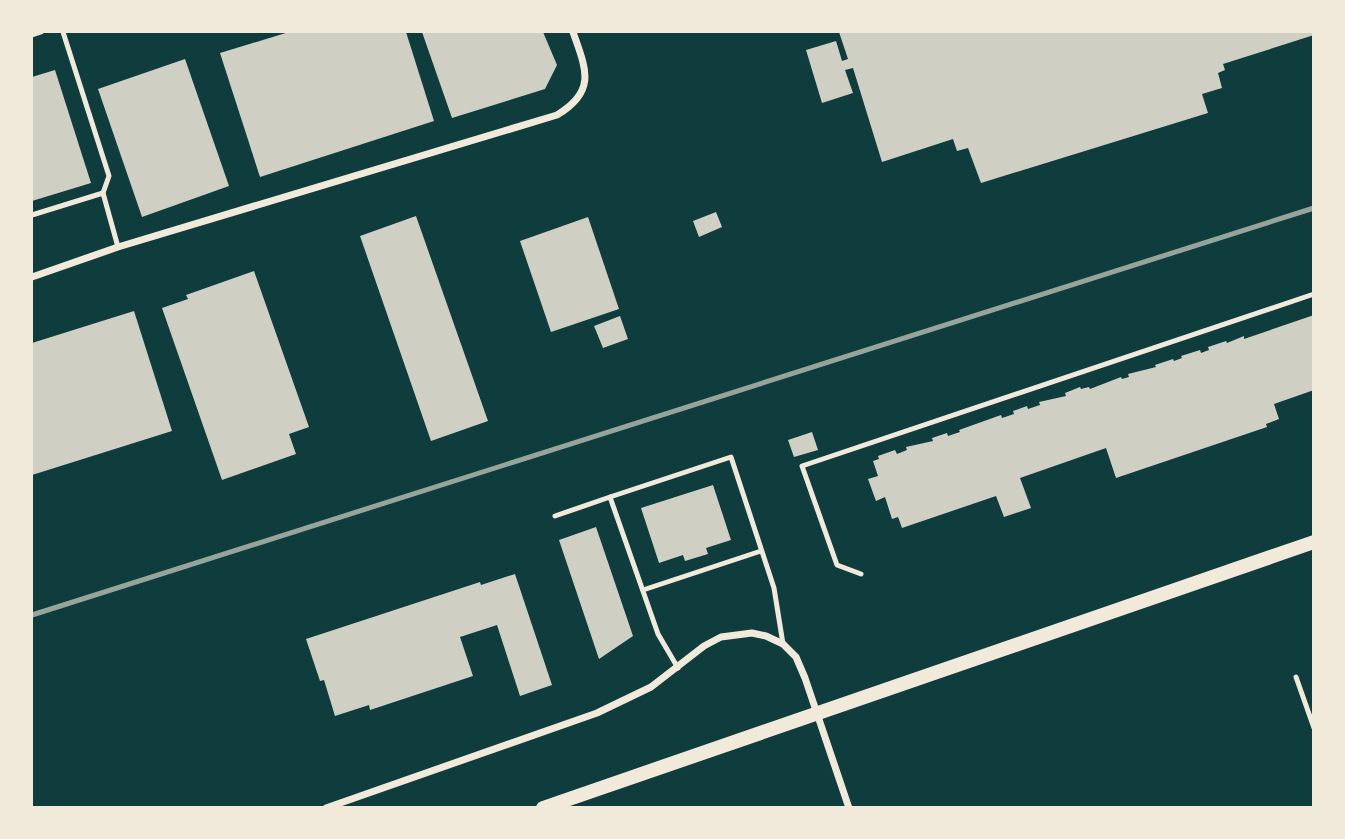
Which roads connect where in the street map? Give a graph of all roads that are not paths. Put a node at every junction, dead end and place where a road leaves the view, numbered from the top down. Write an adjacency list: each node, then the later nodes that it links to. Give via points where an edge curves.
1 (41, 32): 4 (lane)
2 (63, 32): 5 (lane, via 108,176)
3 (573, 32): 7 (street, via 586,77 583,91 557,115)
4 (32, 35)
5 (103, 193): 6 (lane); 7 (lane)
6 (32, 215)
7 (118, 247): 8 (street)
8 (32, 276)
9 (1314, 294): 14 (lane, via 802,466 837,565)
10 (610, 497): 11 (lane); 13 (lane, via 731,457); 15 (lane)
11 (555, 516)
12 (1314, 542): 19 (main road)
13 (761, 551): 15 (lane); 16 (lane, via 774,588)
14 (861, 574)
15 (643, 590): 17 (lane, via 658,635)
16 (783, 644): 17 (street, via 752,633 730,635 704,646); 19 (street, via 796,657)
17 (678, 668): 21 (street, via 597,713)
18 (1296, 677): 20 (lane)
19 (817, 713): 22 (main road); 23 (street)
20 (1314, 728)
21 (326, 807)
22 (543, 807)
23 (849, 807)

